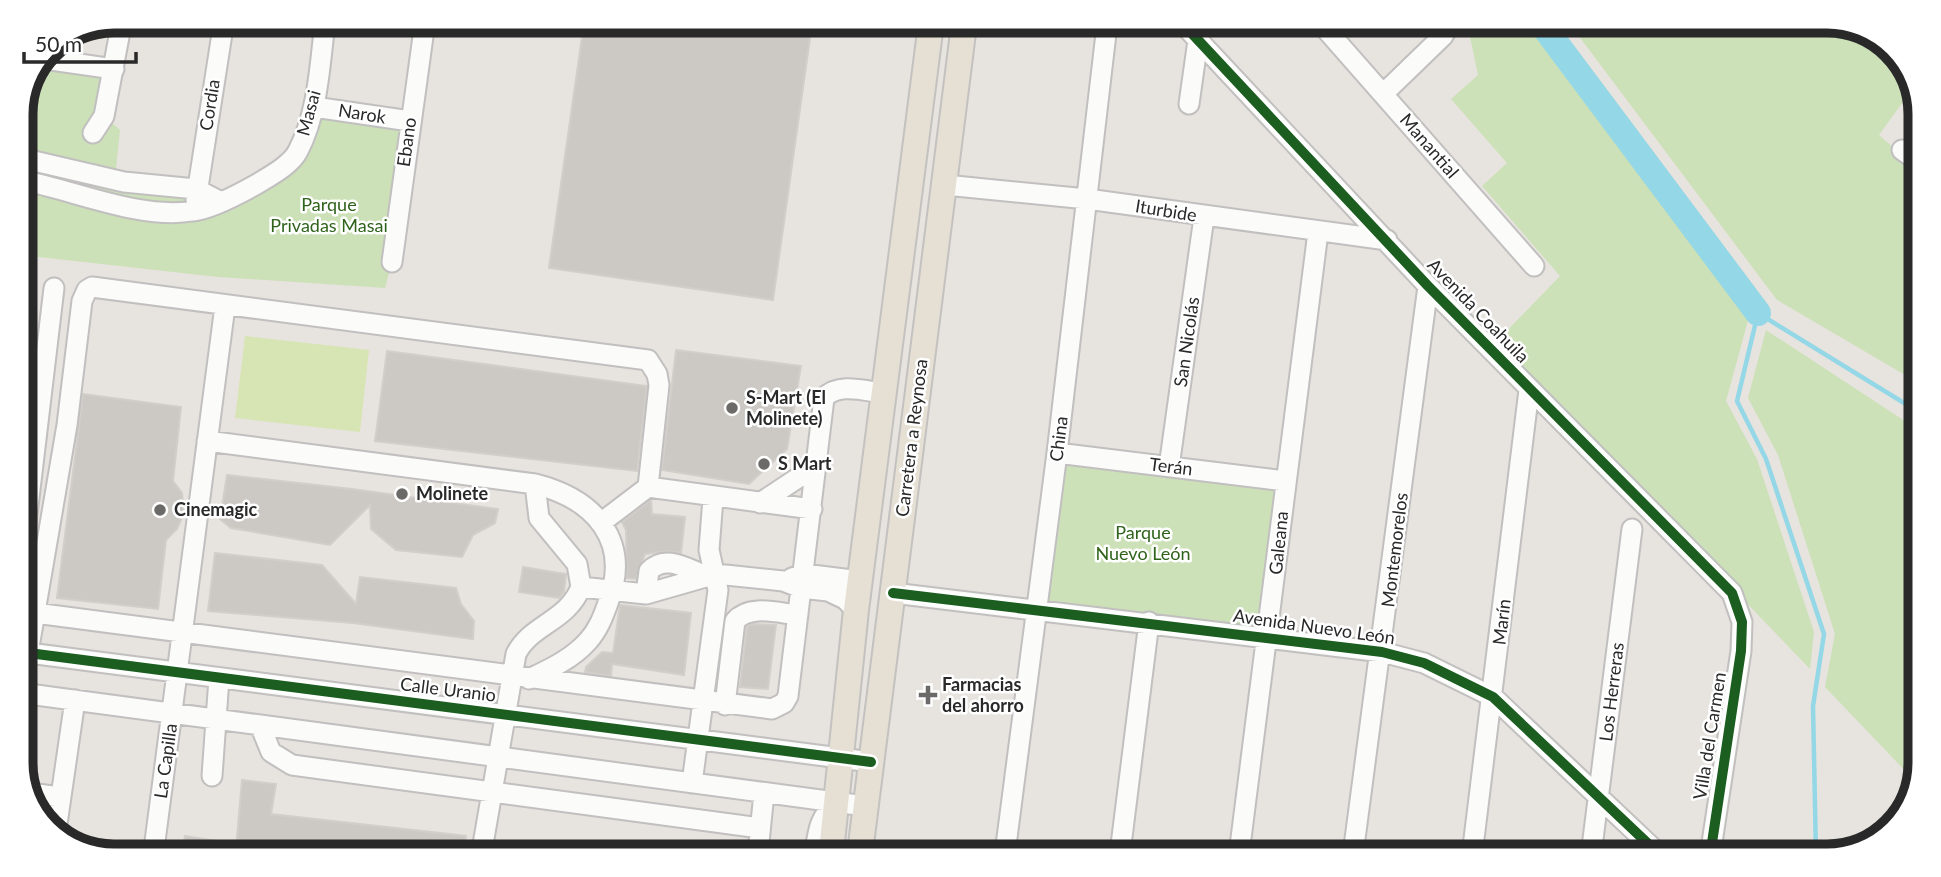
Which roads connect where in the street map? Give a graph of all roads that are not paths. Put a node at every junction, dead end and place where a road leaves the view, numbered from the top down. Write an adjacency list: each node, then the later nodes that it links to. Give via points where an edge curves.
1 (120, 33): 13 (street)
2 (222, 33): 25 (street, Cordia)
3 (324, 33): 16 (street, Masai)
4 (423, 33): 17 (street, Ebano)
5 (930, 33): 39 (main road, Carretera a Reynosa)
6 (963, 33): 24 (main road, Carretera a Reynosa)
7 (1106, 33): 26 (street, China)
8 (1191, 33): 11 (street, Avenida Coahuila)
9 (1329, 33): 14 (street, Manantial)
10 (1445, 33): 14 (street)
11 (1198, 40): 15 (street); 32 (street, Avenida Coahuila)
12 (54, 60): 13 (street)
13 (114, 69): 18 (street, via 104,116)
14 (1383, 94): 34 (street, Manantial)
15 (1189, 104)
16 (314, 107): 17 (street, Narok); 27 (street, Masai, via 297,154 273,174)
17 (410, 121): 33 (street, Ebano)
18 (93, 133)
19 (1902, 150): 20 (street)
20 (1908, 154)
21 (33, 161): 22 (street)
22 (115, 180): 25 (street); 28 (street)
23 (33, 183): 28 (street, Masai)
24 (945, 185): 26 (street, Iturbide); 59 (main road, Carretera a Reynosa)
25 (196, 189): 27 (street); 29 (street, Cordia)
26 (1087, 199): 30 (street, Iturbide); 41 (street, China)
27 (219, 201): 29 (street, Masai)
28 (112, 202): 29 (street, Masai, via 143,210)
29 (195, 211)
30 (1204, 217): 31 (street, Iturbide); 45 (street, San Nicolás)
31 (1318, 232): 32 (street, Iturbide); 46 (street, Galeana)
32 (1387, 240): 35 (street, Avenida Coahuila)
33 (392, 262)
34 (1534, 266)
35 (1427, 286): 38 (street, Avenida Coahuila); 69 (street, Montemorelos)
36 (54, 288): 43 (street)
37 (225, 306): 40 (street, La Capilla); 48 (street, via 648,360 659,384); 62 (street, via 99,287 86,290)
38 (1529, 390): 66 (street, Avenida Coahuila, via 1732,593); 76 (street, Marín)
39 (883, 393): 42 (main road, Carretera a Reynosa); 44 (street, via 841,389 828,393 822,406)
40 (207, 441): 47 (street); 67 (street, La Capilla)
41 (1057, 453): 45 (street, Terán); 61 (street, China)
42 (874, 460): 56 (main road, Carretera a Reynosa); 59 (main road, via 882,500 883,560)
43 (33, 464)
44 (816, 466): 50 (street); 51 (street)
45 (1170, 467): 46 (street, Terán)
46 (1285, 481): 68 (street, Galeana)
47 (535, 484): 52 (street, via 572,496); 57 (street, via 539,518 570,553)
48 (648, 487): 49 (street); 52 (street)
49 (713, 498): 50 (street); 54 (street)
50 (760, 503): 51 (street)
51 (812, 509): 55 (street)
52 (602, 522): 58 (street, via 613,549)
53 (1632, 529): 93 (street, Los Herreras)
54 (710, 575): 55 (street); 58 (street, via 646,594); 78 (street, via 718,590)
55 (803, 581): 56 (street); 60 (street, via 838,595); 63 (street)
56 (860, 581): 60 (main road, Carretera a Reynosa)
57 (581, 587): 58 (street); 73 (street, via 558,618 521,644)
58 (613, 590): 73 (street, via 589,641 562,662)
59 (892, 593): 61 (street, Avenida Nuevo León); 74 (main road, via 876,615); 87 (main road, Carretera a Reynosa)
60 (856, 610): 74 (main road, Carretera a Reynosa)
61 (1036, 610): 65 (street, Avenida Nuevo León); 105 (street, China)
62 (35, 613): 64 (street); 67 (street)
63 (798, 615): 79 (street, via 784,703 764,710); 79 (street, via 741,612 735,621)
64 (33, 621)
65 (1149, 622): 68 (street, Avenida Nuevo León); 106 (street)
66 (1742, 622): 112 (street, Villa del Carmen)
67 (183, 633): 71 (street, La Capilla); 73 (street)
68 (1269, 637): 69 (street, Avenida Nuevo León); 107 (street, Galeana)
69 (1382, 652): 76 (street, Avenida Nuevo León, via 1424,663); 108 (street, Montemorelos)
70 (33, 654): 71 (street, Calle Uranio)
71 (178, 673): 72 (street, Calle Uranio); 80 (street, La Capilla)
72 (219, 678): 81 (street, Calle Uranio); 82 (street)
73 (520, 678): 78 (street); 81 (street)
74 (850, 682): 86 (main road, Carretera a Reynosa)
75 (33, 695): 77 (street)
76 (1493, 697): 93 (street, Avenida Nuevo León); 109 (street, Marín)
77 (75, 700): 80 (street); 94 (street)
78 (702, 702): 79 (street); 84 (street)
79 (725, 705)
80 (172, 713): 82 (street); 99 (street, La Capilla)
81 (505, 715): 84 (street, Calle Uranio); 85 (street)
82 (215, 719): 83 (street); 88 (street)
83 (261, 725): 85 (street); 90 (street, via 271,752 292,765)
84 (697, 739): 86 (street, Calle Uranio); 89 (street)
85 (497, 757): 89 (street); 90 (street)
86 (842, 759): 87 (street, Calle Uranio); 95 (main road, Carretera a Reynosa)
87 (871, 762): 96 (main road, Carretera a Reynosa)
88 (212, 776)
89 (692, 783): 91 (street)
90 (491, 792): 98 (street); 100 (street)
91 (764, 793): 95 (street); 98 (street)
92 (40, 794): 94 (street)
93 (1599, 796): 110 (street, Los Herreras); 111 (street, Avenida Nuevo León)
94 (60, 797): 97 (street)
95 (838, 801): 96 (street); 102 (street, via 824,813); 103 (main road, Carretera a Reynosa)
96 (865, 806): 104 (main road, Carretera a Reynosa)
97 (57, 820)
98 (760, 828): 101 (street)
99 (155, 844)
100 (483, 844)
101 (759, 844)
102 (816, 844)
103 (832, 844)
104 (861, 844)
105 (1006, 844)
106 (1121, 844)
107 (1240, 844)
108 (1354, 844)
109 (1473, 844)
110 (1592, 844)
111 (1649, 844)
112 (1712, 844)

